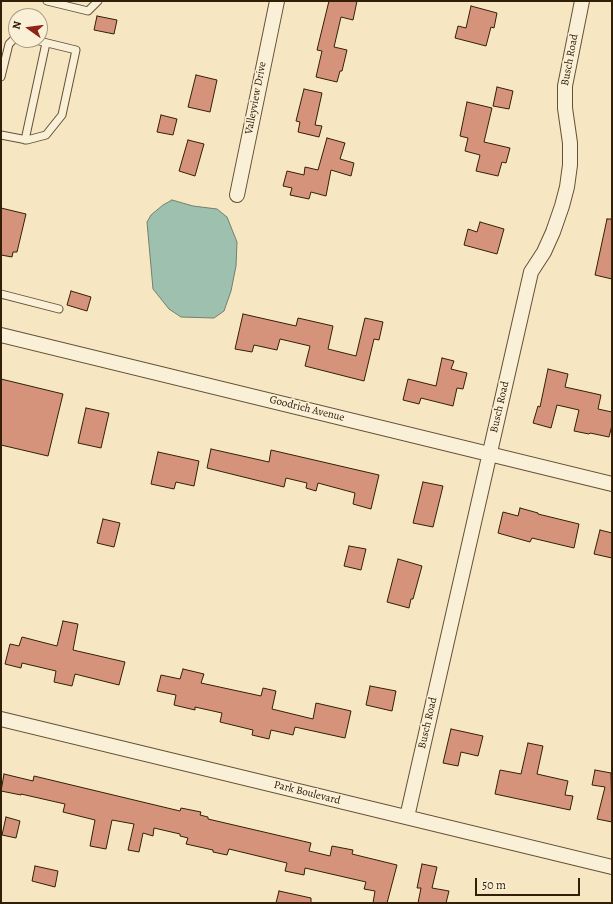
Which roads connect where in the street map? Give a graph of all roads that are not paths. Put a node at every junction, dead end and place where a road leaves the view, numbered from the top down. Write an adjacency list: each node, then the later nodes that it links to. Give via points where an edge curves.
1 (47, 1): 2 (lane, via 88,10)
2 (98, 1)
3 (277, 1): 11 (street, Valleyview Drive)
4 (582, 1): 15 (street, Busch Road, via 565,86 570,143 567,187 553,232 531,272)
5 (48, 43): 10 (lane, via 76,50 62,115 46,135)
6 (8, 48): 8 (lane)
7 (45, 48): 10 (lane)
8 (1, 74)
9 (1, 135): 10 (lane)
10 (25, 140)
11 (237, 195)
12 (1, 294): 13 (lane)
13 (59, 309)
14 (1, 336): 15 (street, Goodrich Avenue)
15 (490, 454): 16 (street, Goodrich Avenue); 18 (street, Busch Road)
16 (612, 484)
17 (1, 719): 18 (street, Park Boulevard)
18 (407, 817): 19 (street, Park Boulevard)
19 (612, 867)

